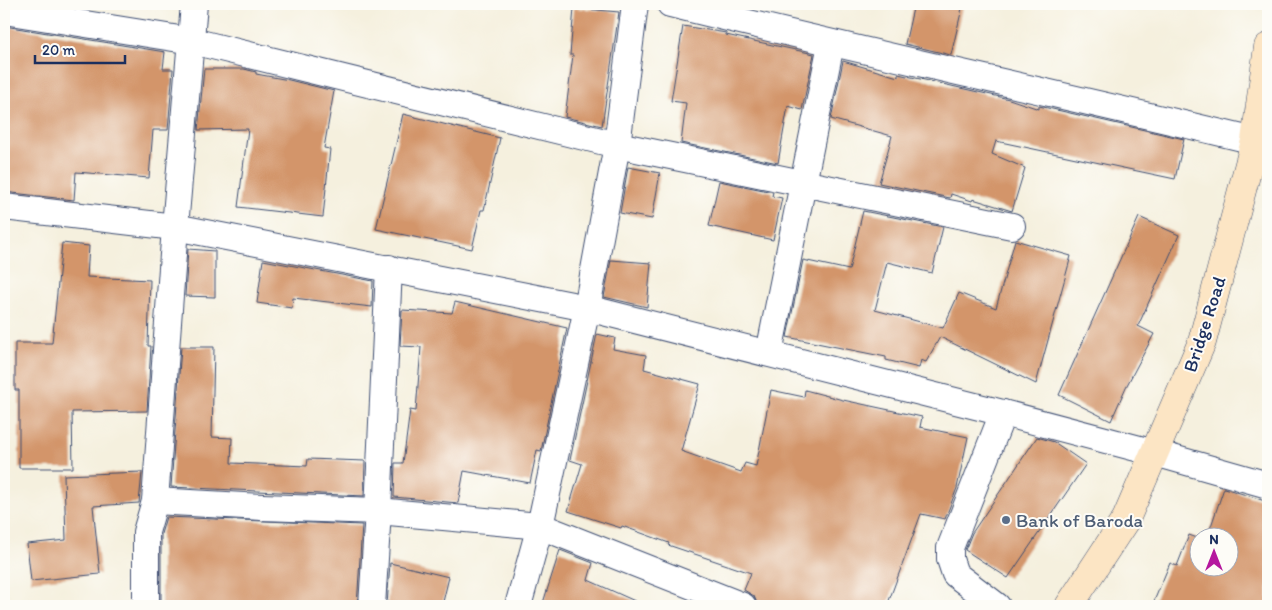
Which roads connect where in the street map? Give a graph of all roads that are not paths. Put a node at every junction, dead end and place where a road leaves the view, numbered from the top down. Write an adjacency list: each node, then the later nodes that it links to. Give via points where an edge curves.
1 (194, 4): 5 (street)
2 (635, 4): 9 (street)
3 (670, 4): 6 (street)
4 (4, 11): 5 (street)
5 (192, 41): 9 (street); 13 (street)
6 (831, 44): 8 (street); 10 (street)
7 (1268, 47): 8 (street, Bridge Road)
8 (1262, 143): 18 (street, Bridge Road, via 1202,342)
9 (617, 145): 10 (street); 15 (street)
10 (802, 184): 12 (street); 16 (street)
11 (4, 207): 13 (street)
12 (1012, 226)
13 (175, 227): 14 (street); 20 (street)
14 (389, 268): 15 (street); 21 (street)
15 (587, 308): 16 (street); 22 (street)
16 (769, 353): 17 (street)
17 (1003, 413): 18 (street); 27 (street, via 950,548 954,574)
18 (1155, 453): 19 (street); 28 (street, Bridge Road, via 1126,519)
19 (1268, 485)
20 (155, 501): 21 (street); 23 (street, via 146,532)
21 (378, 511): 22 (street); 24 (street)
22 (540, 526): 25 (street); 26 (street)
23 (146, 606)
24 (372, 606)
25 (518, 606)
26 (743, 606)
27 (997, 606)
28 (1069, 606)

